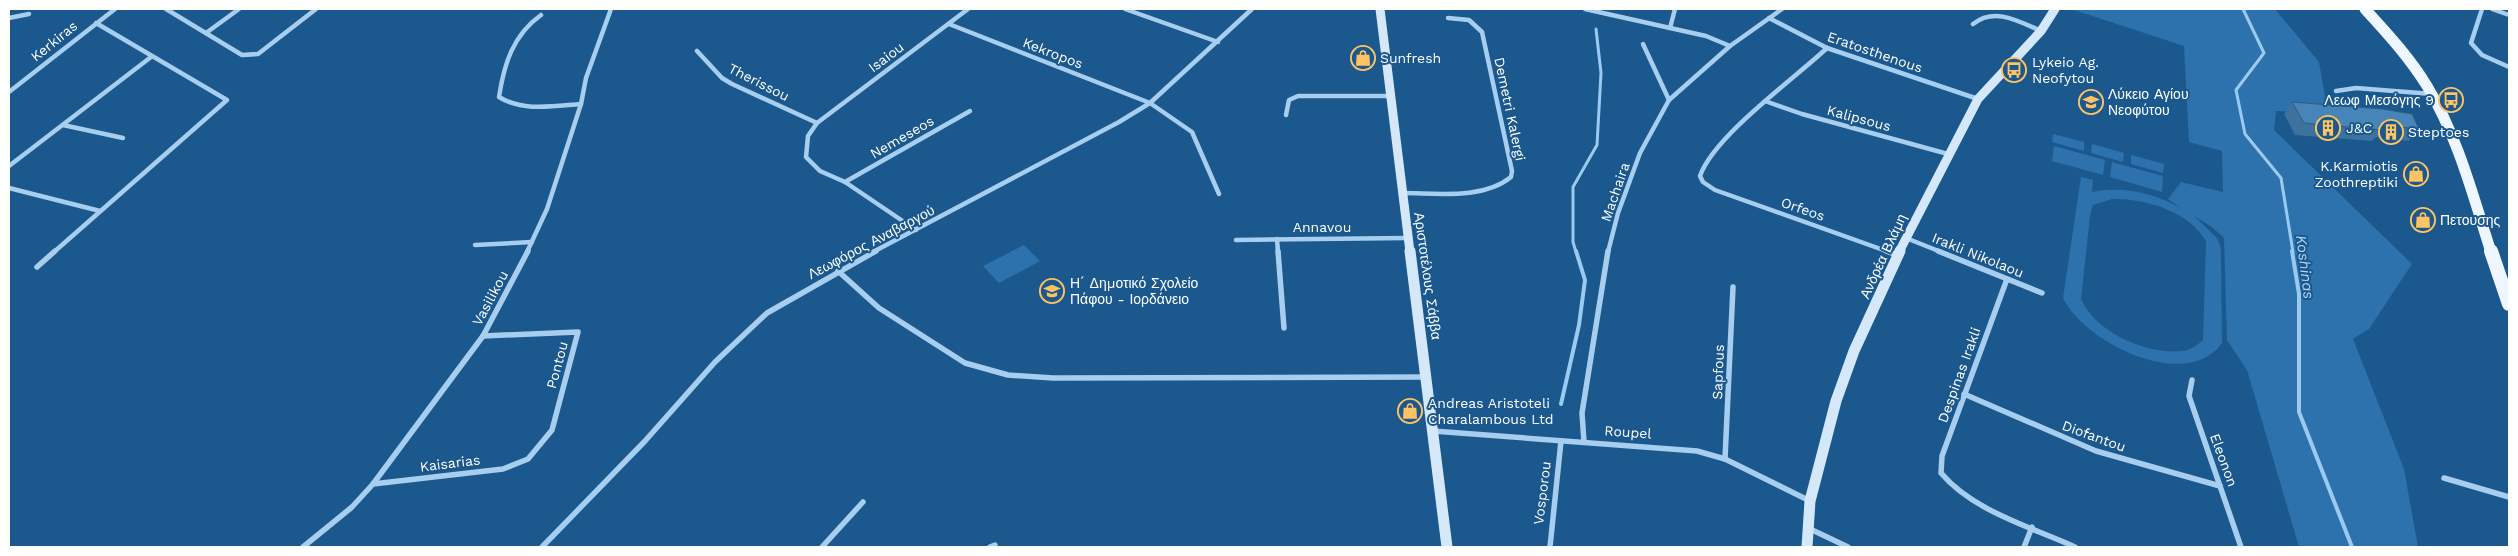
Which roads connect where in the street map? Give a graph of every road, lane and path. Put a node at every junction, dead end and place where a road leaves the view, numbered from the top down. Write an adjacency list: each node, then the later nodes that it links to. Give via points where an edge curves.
1 (114, 9): 24 (street, Kerkiras)
2 (166, 9): 29 (street)
3 (239, 9): 29 (street)
4 (316, 9): 29 (street, via 258,54 242,55)
5 (612, 9): 45 (street, Vasilikou, via 586,78)
6 (968, 9): 25 (street, Isaiou)
7 (1125, 9): 30 (street)
8 (1252, 9): 30 (street, Λεωφόρος Αναβαργού)
9 (1380, 9): 40 (street, Αριστοτέλους Σάββα)
10 (1584, 9): 17 (street)
11 (1675, 9): 27 (street)
12 (1782, 9): 23 (street, Machaira)
13 (2055, 9): 28 (street, Ανδρέα Βλάμη)
14 (2365, 9): 39 (main road)
15 (2482, 9): 36 (street, via 2473,47 2483,56)
16 (2492, 9): 20 (street)
17 (1592, 10): 27 (street)
18 (29, 14): 21 (street)
19 (541, 15): 45 (street, via 529,22 510,49 499,97 506,104 521,106)
20 (2509, 15)
21 (9, 18)
22 (1448, 18): 55 (street, Demetri Kalergi, via 1469,20 1482,32 1511,177 1499,187 1485,190)
23 (1769, 18): 32 (street, Machaira); 33 (street, Eratosthenous)
24 (96, 23): 35 (street); 38 (street, Kerkiras)
25 (949, 24): 44 (street, Kekropos); 48 (street, Isaiou)
26 (1972, 24): 28 (street, via 1980,16 1995,14)
27 (1670, 28): 32 (street, via 1706,36)
28 (2041, 31): 41 (street, Ανδρέα Βλάμη)
29 (206, 33)
30 (1218, 42): 44 (street, Λεωφόρος Αναβαργού)
31 (1644, 44): 42 (street)
32 (1730, 46): 42 (street, Machaira)
33 (1827, 48): 41 (street, Eratosthenous); 43 (street)
34 (696, 51): 48 (street, Therissou, via 732,84)
35 (151, 57): 49 (street); 57 (street, via 227,100)
36 (2509, 67)
37 (2336, 91): 39 (street, via 2356,88)
38 (9, 92)
39 (2432, 94): 71 (main road, via 2454,140)
40 (1389, 96): 47 (street, via 1298,96 1289,100); 55 (street, Αριστοτέλους Σάββα)
41 (1978, 99): 51 (street, Ανδρέα Βλάμη)
42 (1669, 100): 79 (street, Machaira, via 1640,153 1606,259 1582,413)
43 (1765, 101): 51 (street, Kalipsous); 65 (street, Orfeos, via 1726,138 1701,171 1703,182 1715,190)
44 (1150, 103): 56 (street, Kekropos, via 1192,132); 58 (street, Λεωφόρος Αναβαργού, via 1084,142)
45 (581, 104): 63 (street, Vasilikou, via 547,210)
46 (970, 111): 53 (street, Nemeseos)
47 (1286, 115)
48 (817, 123): 53 (street, via 808,136 806,157 820,171)
49 (63, 125): 50 (street); 52 (street)
50 (123, 138)
51 (1948, 154): 60 (street, Ανδρέα Βλάμη)
52 (9, 166)
53 (845, 182): 58 (street)
54 (9, 188): 57 (street)
55 (1402, 193): 59 (street, Αριστοτέλους Σάββα)
56 (1219, 194)
57 (100, 211): 66 (street)
58 (916, 230): 67 (street, Λεωφόρος Αναβαργού)
59 (1407, 238): 61 (street, Annavou); 74 (street, Αριστοτέλους Σάββα)
60 (1906, 238): 65 (street, Ανδρέα Βλάμη); 68 (street, Irakli Nikolaou)
61 (1278, 239): 62 (street, Annavou); 72 (street)
62 (1236, 240)
63 (532, 242): 64 (street); 73 (street, Vasilikou)
64 (475, 245)
65 (1898, 255): 86 (street, Ανδρέα Βλάμη, via 1854,351 1836,401)
66 (37, 267)
67 (838, 271): 74 (street, via 879,308 937,347 965,363 1008,376); 91 (street, Λεωφόρος Αναβαργού, via 767,313 740,336)
68 (2007, 279): 70 (street, Irakli Nikolaou); 76 (street, Despinas Irakli)
69 (1733, 287): 81 (street, Sapfous)
70 (2042, 292)
71 (2509, 304)
72 (1284, 328)
73 (484, 336): 80 (street, Pontou, via 578,332 552,430); 83 (street, Vasilikou)
74 (1426, 377): 77 (street, Αριστοτέλους Σάββα)
75 (2192, 380): 84 (street, Eleonon, via 2192,406)
76 (1964, 394): 84 (street, Diofantou, via 2096,451); 88 (street, Despinas Irakli, via 1940,466 1945,480 1970,498)
77 (1433, 431): 78 (street, Roupel); 93 (street, Αριστοτέλους Σάββα)
78 (1561, 441): 79 (street, Roupel); 94 (street, Vosporou)
79 (1584, 442): 81 (street, Roupel, via 1674,448)
80 (528, 459): 83 (street, Kaisarias, via 503,469)
81 (1726, 459): 86 (street, Roupel)
82 (2444, 478): 85 (street)
83 (373, 484): 90 (street, Vasilikou, via 352,507)
84 (2220, 486): 99 (street, Eleonon)
85 (2509, 497)
86 (1810, 501): 89 (street, Ανδρέα Βλάμη)
87 (863, 502): 92 (street)
88 (2032, 527): 97 (street); 98 (street)
89 (1808, 528): 95 (street, Ανδρέα Βλάμη); 96 (street)
90 (304, 547)
91 (542, 547)
92 (822, 547)
93 (1447, 547)
94 (1550, 547)
95 (1807, 547)
96 (1848, 547)
97 (2024, 547)
98 (2075, 547)
99 (2241, 547)

